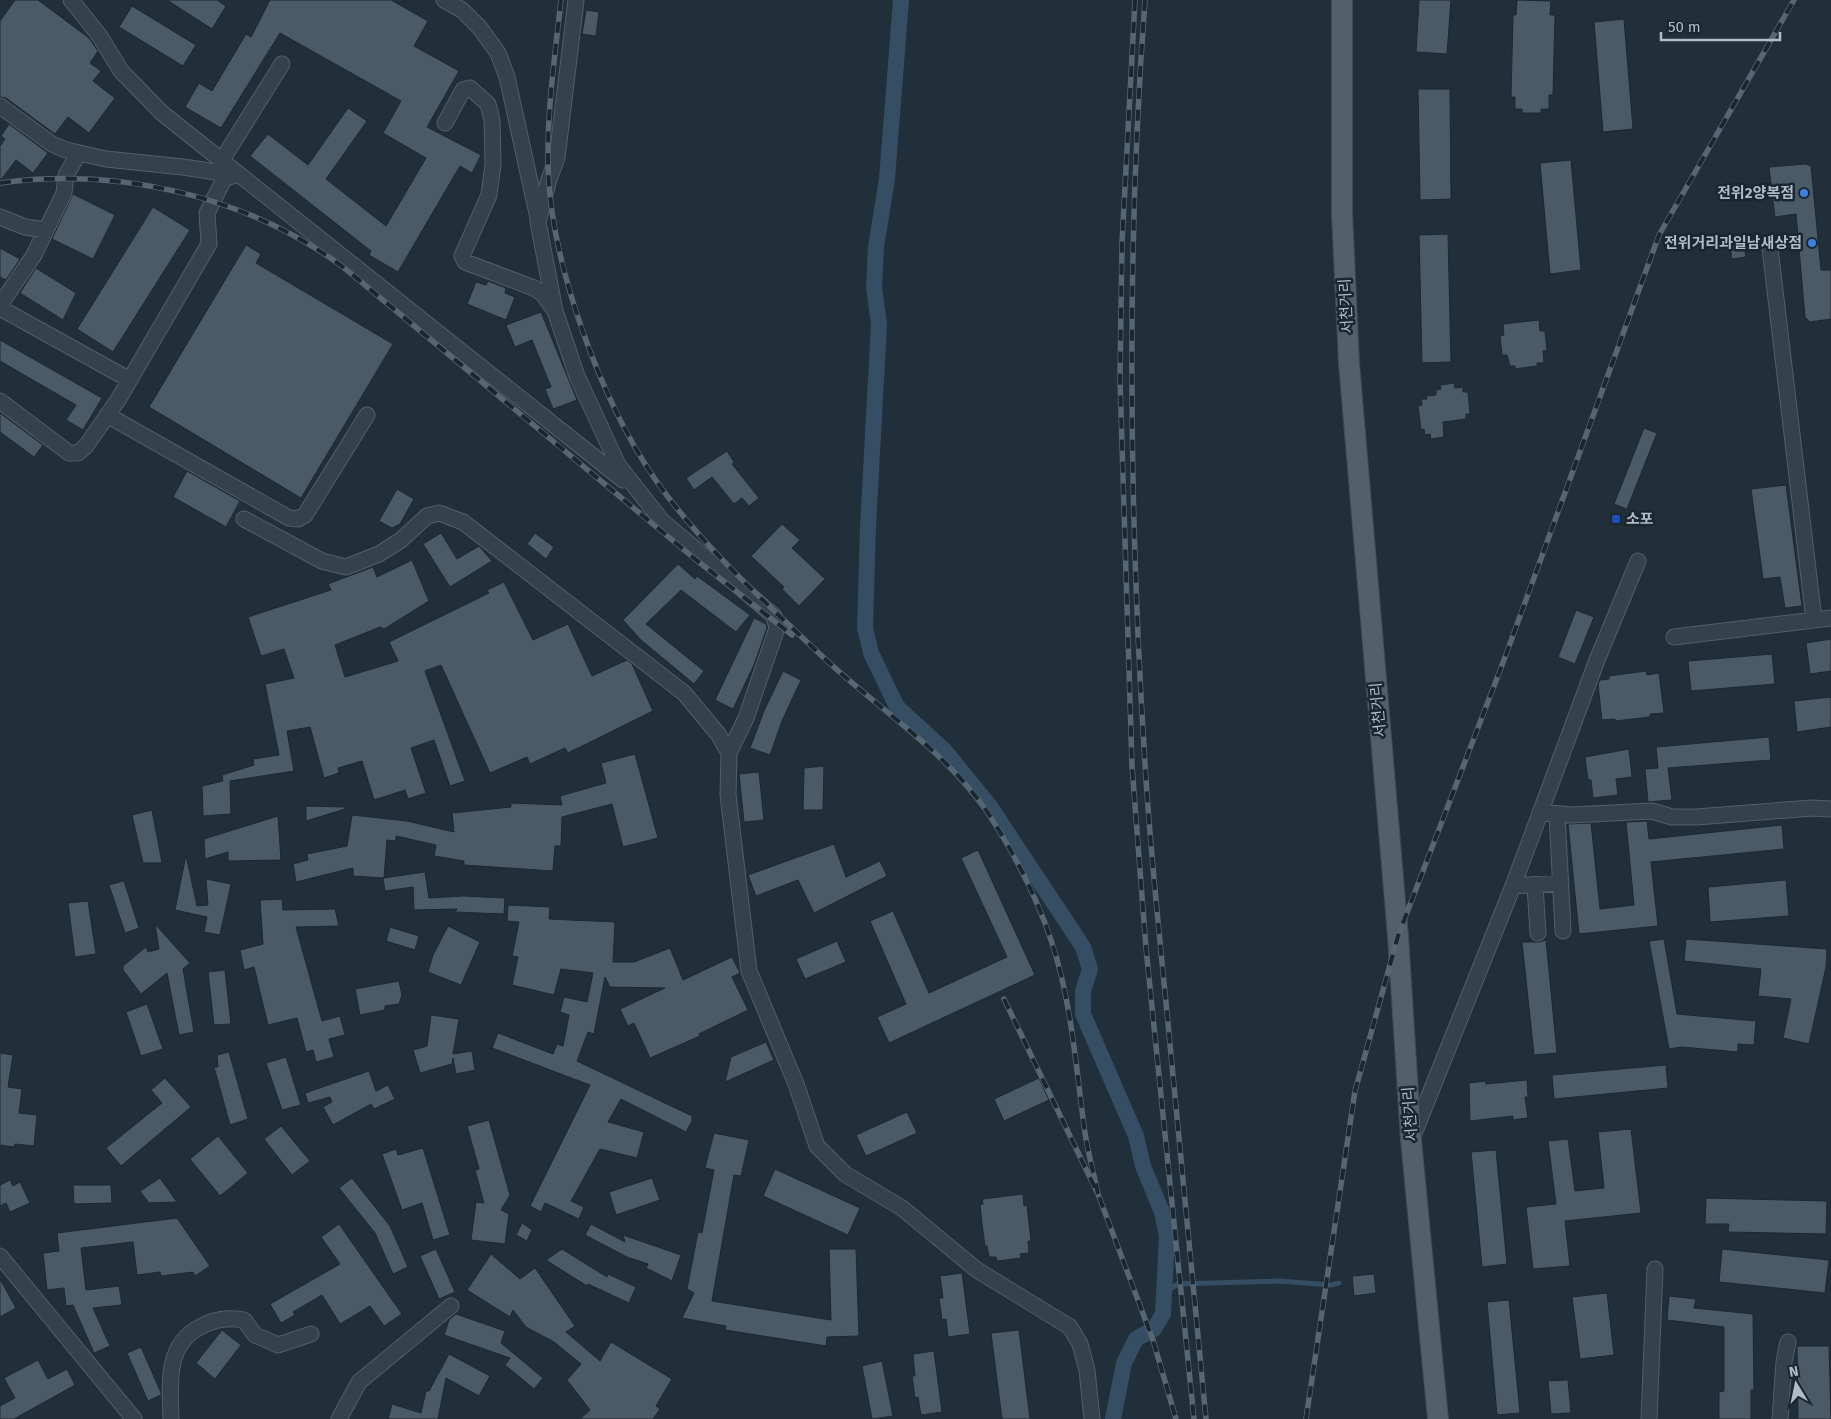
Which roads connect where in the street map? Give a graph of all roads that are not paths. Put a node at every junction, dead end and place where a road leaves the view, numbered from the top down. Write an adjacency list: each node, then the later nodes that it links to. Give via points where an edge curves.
1 (71, 0): 9 (street, via 99,35 121,71 162,113)
2 (444, 0): 12 (street, via 462,10 498,53 507,78)
3 (576, 0): 12 (street, via 557,158)
4 (1342, 0): 38 (main road, 서천거리, via 1342,213 1349,363 1398,936)
5 (282, 64): 9 (street)
6 (0, 106): 8 (street, via 52,144)
7 (445, 123): 16 (street, via 463,90 470,88 488,104 492,120 493,164 489,195 462,256 465,262 534,288 543,294)
8 (79, 153): 10 (street); 13 (street, via 66,175 64,194)
9 (222, 160): 10 (street)
10 (238, 176): 17 (street, via 224,179 207,213 208,244); 21 (street)
11 (0, 217): 13 (street, via 25,227)
12 (538, 222): 16 (street)
13 (46, 230): 15 (street, via 34,255)
14 (1770, 248): 25 (street)
15 (0, 307): 17 (street)
16 (555, 311): 21 (street, via 577,376 614,456)
17 (130, 380): 20 (street)
18 (0, 401): 20 (street, via 69,453 78,453 86,446)
19 (367, 415): 20 (street, via 305,515 298,519 289,518)
20 (108, 416)
21 (642, 496): 27 (street, via 662,521 774,616 777,628 746,718)
22 (244, 519): 27 (street, via 322,561 346,567 379,554 428,516 439,513 463,522 684,693 718,734)
23 (1638, 560): 29 (street)
24 (1831, 618): 25 (street)
25 (1814, 620): 26 (street)
26 (1674, 637)
27 (729, 753): 47 (street, via 728,795 750,971 796,1084 817,1146 845,1174 902,1208 977,1270 1070,1327 1080,1344 1087,1370)
28 (1831, 809): 30 (street, via 1696,818 1672,817 1652,811)
29 (1540, 812): 30 (street); 32 (street)
30 (1557, 814): 31 (street)
31 (1561, 884): 33 (street); 34 (street)
32 (1513, 886): 33 (street); 38 (street)
33 (1535, 886): 35 (street)
34 (1562, 913): 35 (street); 36 (street)
35 (1537, 916): 37 (street)
36 (1563, 931)
37 (1538, 933)
38 (1411, 1140): 48 (main road, 서천거리)
39 (0, 1256): 44 (street)
40 (1656, 1269): 49 (street)
41 (451, 1306): 46 (street, via 359,1382)
42 (311, 1334): 45 (street, via 278,1345 255,1334 244,1320 227,1317 190,1332 176,1350 172,1363)
43 (1788, 1342): 50 (street)
44 (134, 1419)
45 (171, 1419)
46 (338, 1419)
47 (1092, 1419)
48 (1438, 1419)
49 (1649, 1419)
50 (1780, 1419)

